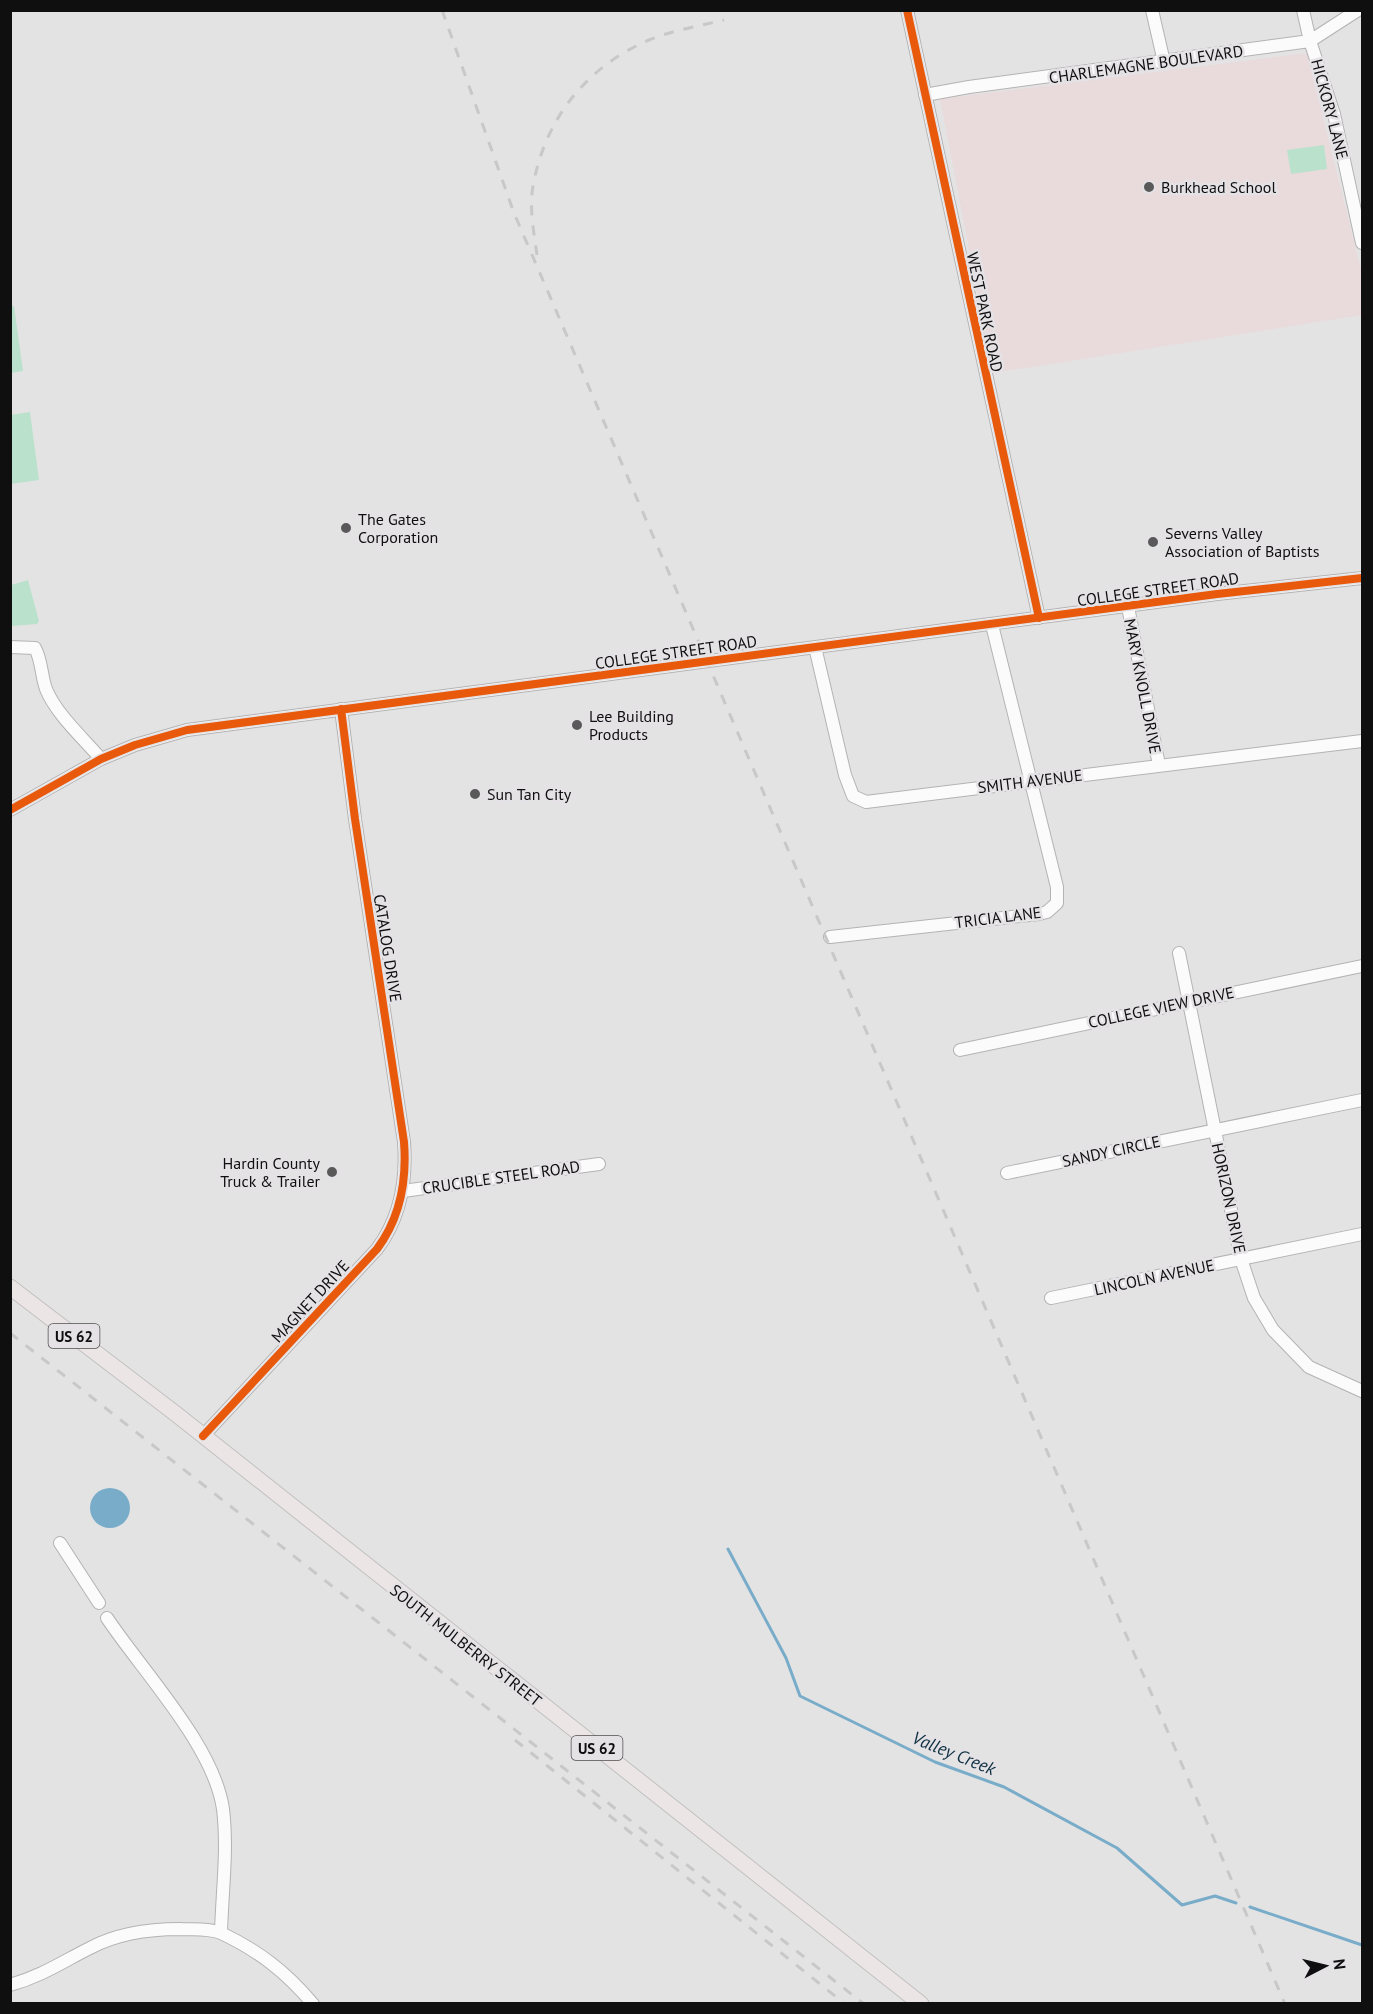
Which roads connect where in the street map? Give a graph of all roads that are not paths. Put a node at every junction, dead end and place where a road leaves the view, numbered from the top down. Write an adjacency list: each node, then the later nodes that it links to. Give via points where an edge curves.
1 (907, 10): 7 (street, WEST PARK ROAD)
2 (1152, 10): 6 (street)
3 (1303, 10): 5 (street, HICKORY LANE)
4 (1358, 10): 5 (street, CHARLEMAGNE BOULEVARD)
5 (1310, 41): 6 (street, CHARLEMAGNE BOULEVARD); 8 (street, HICKORY LANE, via 1334,114)
6 (1164, 62): 7 (street, CHARLEMAGNE BOULEVARD)
7 (925, 95): 11 (street, WEST PARK ROAD)
8 (1362, 243)
9 (1362, 578): 10 (street, COLLEGE STREET ROAD)
10 (1128, 607): 11 (street, COLLEGE STREET ROAD); 18 (street, MARY KNOLL DRIVE)
11 (1039, 618): 12 (street, COLLEGE STREET ROAD)
12 (992, 625): 13 (street, COLLEGE STREET ROAD); 19 (street, TRICIA LANE)
13 (815, 646): 15 (street, COLLEGE STREET ROAD); 19 (street, SMITH AVENUE, via 844,775 858,800)
14 (10, 647): 17 (street, via 34,648 46,690)
15 (341, 709): 17 (street, COLLEGE STREET ROAD, via 187,730); 30 (street, CATALOG DRIVE, via 404,1142)
16 (1362, 741): 18 (street, SMITH AVENUE)
17 (101, 759): 20 (street, COLLEGE STREET ROAD)
18 (1159, 765): 19 (street, SMITH AVENUE)
19 (1031, 781): 21 (street, TRICIA LANE, via 1057,887 1053,908 1039,914)
20 (10, 810)
21 (830, 937)
22 (1179, 953): 24 (street, HORIZON DRIVE)
23 (1362, 966): 24 (street, COLLEGE VIEW DRIVE)
24 (1188, 1001): 25 (street, COLLEGE VIEW DRIVE); 27 (street, HORIZON DRIVE)
25 (960, 1050)
26 (1362, 1100): 27 (street, SANDY CIRCLE)
27 (1215, 1130): 29 (street, SANDY CIRCLE); 32 (street, HORIZON DRIVE)
28 (599, 1164): 30 (street, CRUCIBLE STEEL ROAD)
29 (1007, 1173)
30 (403, 1191): 36 (street, MAGNET DRIVE, via 396,1218 377,1249)
31 (1362, 1234): 32 (street, LINCOLN AVENUE)
32 (1241, 1259): 34 (street, LINCOLN AVENUE); 35 (street, HORIZON DRIVE, via 1254,1298 1273,1330 1309,1367)
33 (10, 1287): 36 (main road, SOUTH MULBERRY STREET / US 62)
34 (1051, 1298)
35 (1362, 1391)
36 (203, 1436): 43 (main road, SOUTH MULBERRY STREET / US 62)
37 (60, 1543): 38 (street)
38 (99, 1603)
39 (107, 1618): 40 (street, via 198,1745 214,1775 224,1828)
40 (221, 1933): 41 (street, via 210,1929 165,1929 117,1936 90,1947 44,1975); 42 (street, via 279,1967)
41 (10, 1985)
42 (313, 2004)
43 (921, 2004)

